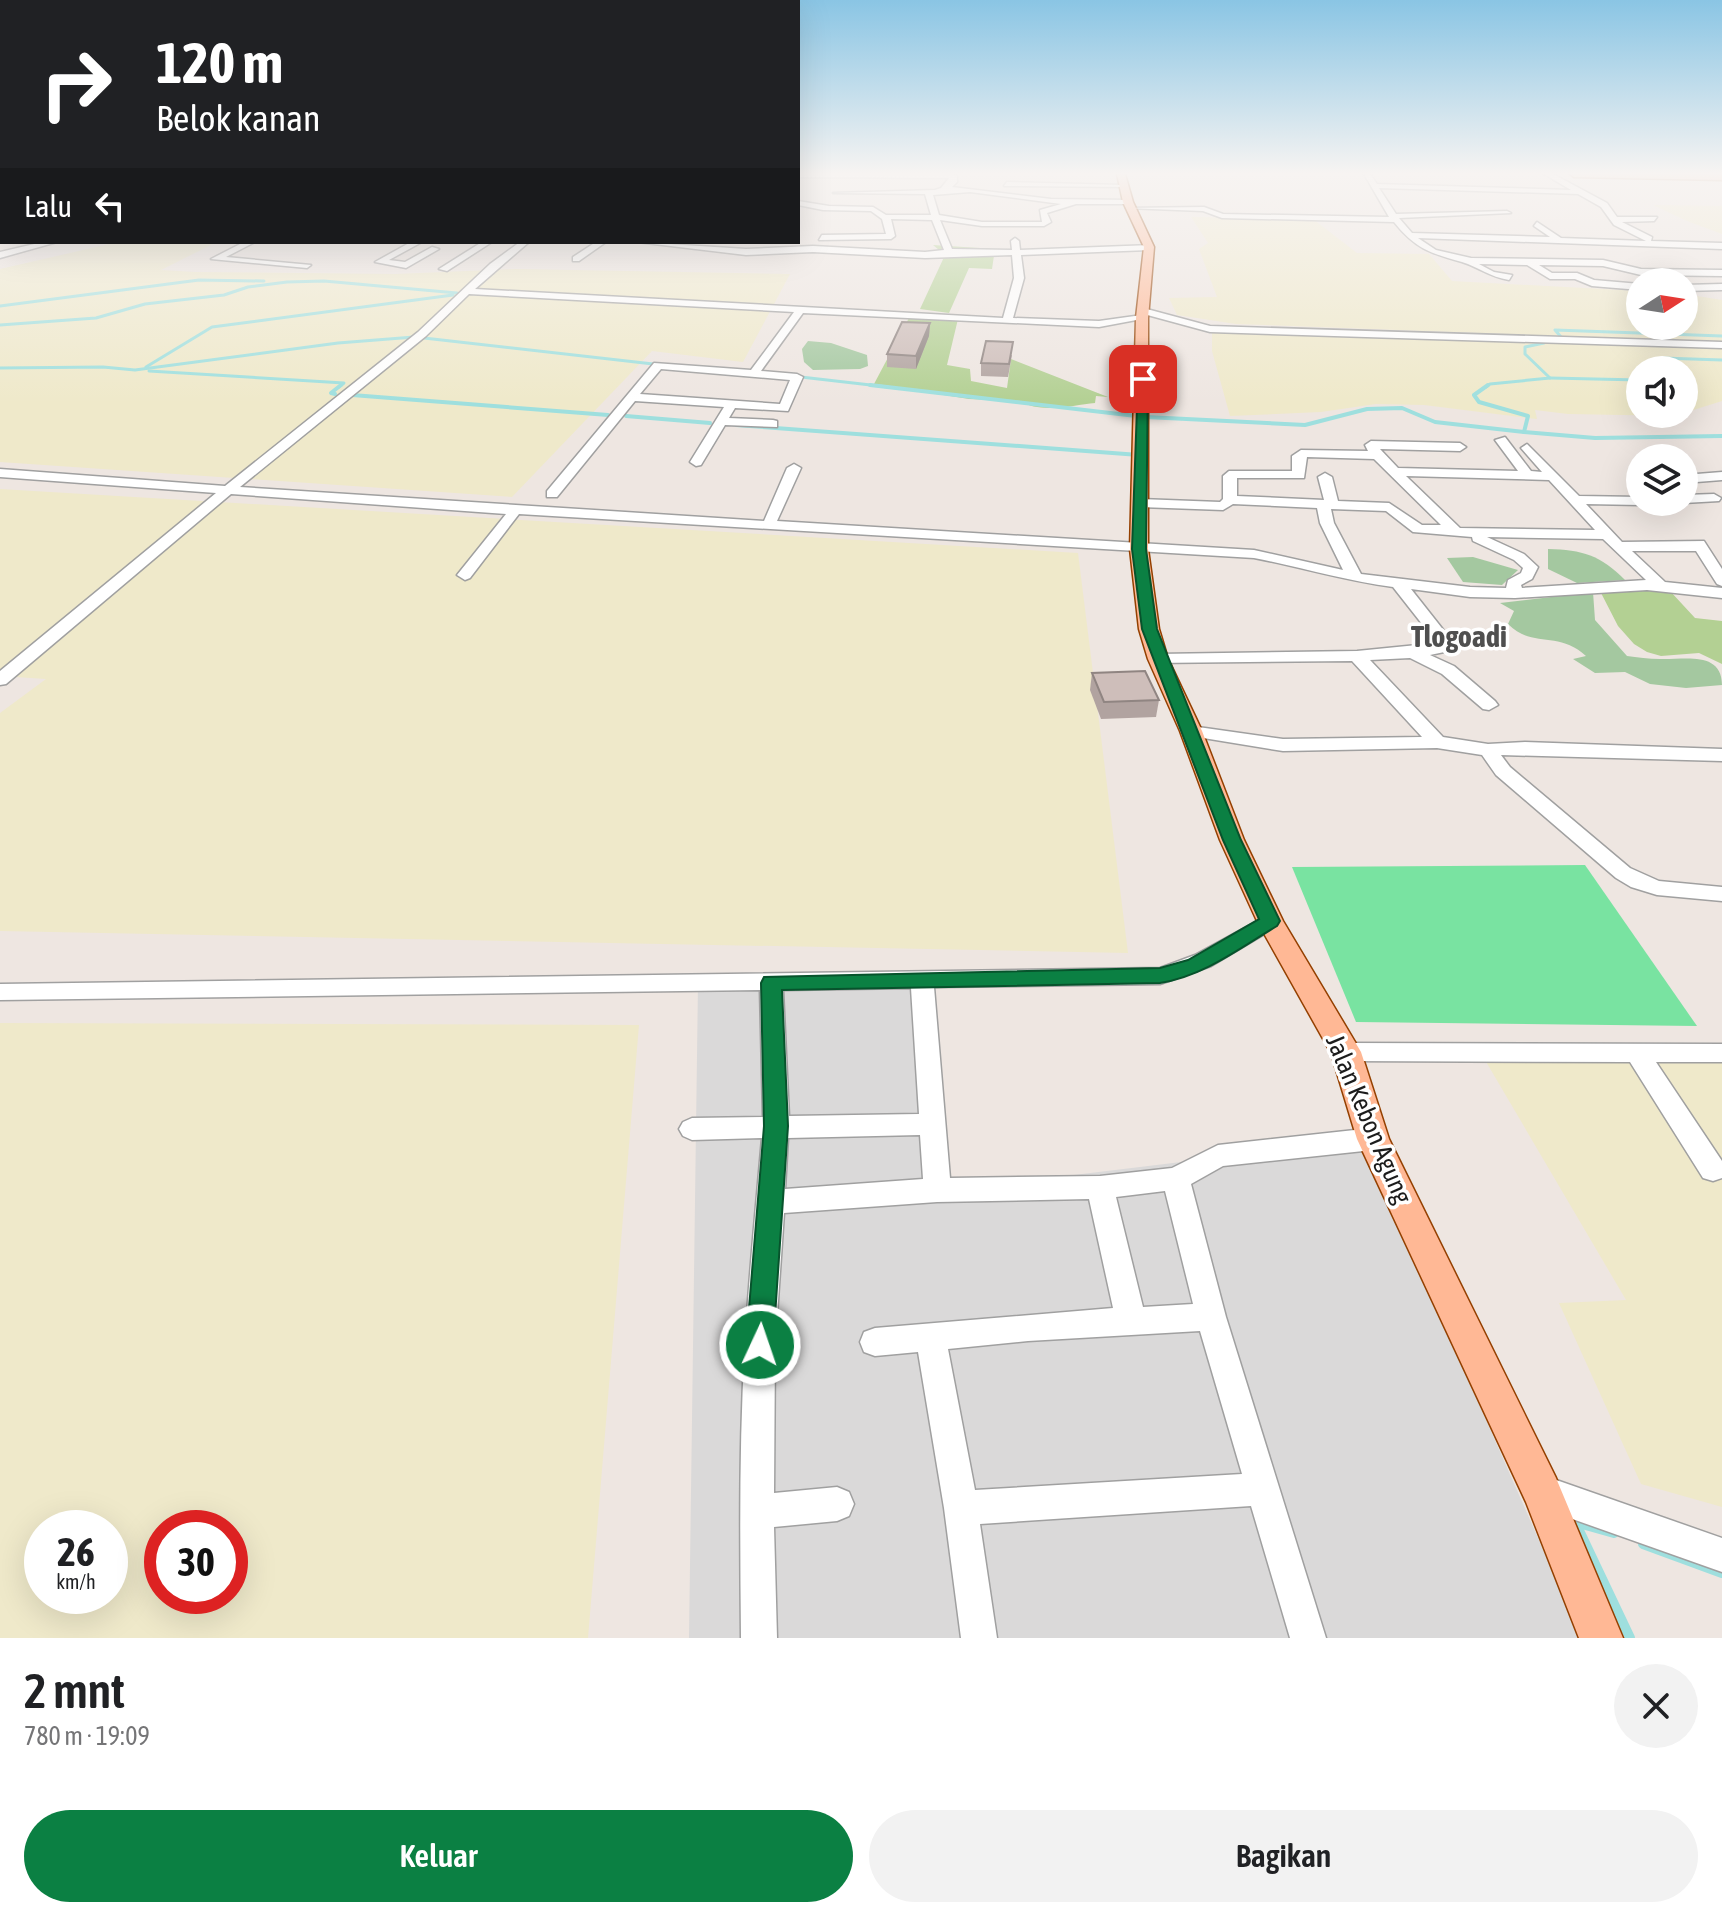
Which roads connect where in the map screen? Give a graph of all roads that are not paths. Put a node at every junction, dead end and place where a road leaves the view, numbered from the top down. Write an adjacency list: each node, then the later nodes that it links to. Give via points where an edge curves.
1 (233, 250): 19 (street, via 215,259)
2 (401, 250): 3 (street, via 378,263 406,265)
3 (432, 250)
4 (438, 250): 20 (street)
5 (474, 250): 22 (street)
6 (515, 250): 30 (street)
7 (589, 250): 16 (street)
8 (770, 250): 9 (street)
9 (799, 250)
10 (840, 250): 14 (street)
11 (1073, 250): 15 (street)
12 (1149, 250): 32 (main road, Jalan Kebon Agung)
13 (1430, 250): 17 (street)
14 (949, 252): 15 (street)
15 (1016, 253): 33 (street, via 1019,278)
16 (576, 259)
17 (1467, 261): 18 (street); 26 (street)
18 (1529, 262): 21 (street); 28 (street, via 1550,276)
19 (307, 265)
20 (409, 266)
21 (1626, 268)
22 (444, 269)
23 (1698, 272): 24 (street)
24 (1722, 273)
25 (1698, 274): 27 (street)
26 (1509, 277)
27 (1722, 285): 29 (street)
28 (1626, 286)
29 (1698, 287)
30 (466, 291): 31 (street); 55 (street, via 422,334)
31 (801, 309): 33 (street); 35 (street)
32 (1142, 314): 33 (street, via 1099,324); 34 (street, via 1240,331); 62 (main road, Jalan Kebon Agung)
33 (1007, 321)
34 (1722, 345)
35 (753, 374): 36 (street, via 658,365); 37 (street, via 797,377 784,408)
36 (632, 397): 37 (street); 56 (street)
37 (732, 404): 39 (street)
38 (676, 413): 39 (street)
39 (723, 419): 40 (street); 46 (street)
40 (773, 424)
41 (1363, 432): 45 (street)
42 (1501, 440): 50 (street)
43 (1460, 447): 45 (street)
44 (1527, 448): 51 (street)
45 (1374, 450): 48 (street); 59 (street, via 1300,454 1299,475 1230,476)
46 (696, 462)
47 (794, 468): 65 (street)
48 (1396, 472): 50 (street); 66 (street)
49 (0, 473): 55 (street)
50 (1528, 476): 51 (street)
51 (1553, 476): 60 (street)
52 (1722, 476): 54 (street)
53 (1325, 477): 63 (street)
54 (1698, 478)
55 (233, 489): 64 (street); 81 (street)
56 (552, 494)
57 (1714, 498): 58 (street)
58 (1698, 499)
59 (1230, 500): 62 (street, via 1223,506); 63 (street)
60 (1577, 500): 61 (street); 68 (street)
61 (1626, 501)
62 (1140, 503): 70 (main road, Jalan Kebon Agung)
63 (1327, 505): 66 (street, via 1389,507 1418,529); 73 (street, via 1327,523)
64 (515, 511): 65 (street); 71 (street)
65 (768, 527): 70 (street)
66 (1452, 530): 67 (street)
67 (1471, 534): 68 (street); 76 (street, via 1531,567 1527,576 1513,583)
68 (1607, 535): 69 (street)
69 (1619, 546): 72 (street, via 1700,545); 75 (street)
70 (1139, 549): 73 (street, via 1254,554); 80 (main road, Jalan Kebon Agung)
71 (465, 575)
72 (1720, 576)
73 (1355, 578): 74 (street)
74 (1400, 586): 76 (street); 78 (street, via 1448,646)
75 (1660, 586): 76 (street); 77 (street)
76 (1515, 593)
77 (1722, 593)
78 (1412, 653): 79 (street); 82 (street, via 1448,670)
79 (1357, 656): 80 (street); 84 (street)
80 (1158, 659): 83 (main road, Jalan Kebon Agung)
81 (0, 680)
82 (1489, 705)
83 (1191, 731): 84 (street, via 1283,745); 88 (main road, Jalan Kebon Agung)
84 (1437, 742): 85 (street)
85 (1488, 750): 86 (street); 87 (street, via 1503,771 1623,873 1657,888)
86 (1722, 755)
87 (1722, 894)
88 (1270, 921): 89 (street, via 1178,973); 92 (main road, Jalan Kebon Agung)
89 (922, 979): 90 (street); 95 (street)
90 (771, 983): 91 (street); 96 (street)
91 (0, 992)
92 (1346, 1052): 93 (street); 98 (main road, Jalan Kebon Agung)
93 (1637, 1053): 94 (street); 99 (street)
94 (1722, 1053)
95 (933, 1124): 96 (street); 102 (street)
96 (776, 1126): 97 (street); 103 (street)
97 (692, 1129)
98 (1373, 1139): 100 (street, via 1218,1156); 109 (main road, Jalan Kebon Agung)
99 (1713, 1170)
100 (1176, 1179): 101 (street); 104 (street)
101 (1100, 1187): 102 (street); 105 (street)
102 (937, 1190): 103 (street)
103 (768, 1202): 112 (street)
104 (1211, 1317): 105 (street); 108 (street)
105 (1131, 1321): 106 (street)
106 (931, 1337): 107 (street); 111 (street)
107 (875, 1342)
108 (1263, 1489): 111 (street); 116 (street)
109 (1542, 1492): 113 (street); 117 (main road, Jalan Kebon Agung)
110 (837, 1504): 112 (street)
111 (961, 1508): 115 (street)
112 (757, 1512): 114 (street)
113 (1722, 1555)
114 (759, 1638)
115 (979, 1638)
116 (1308, 1638)
117 (1601, 1638)

